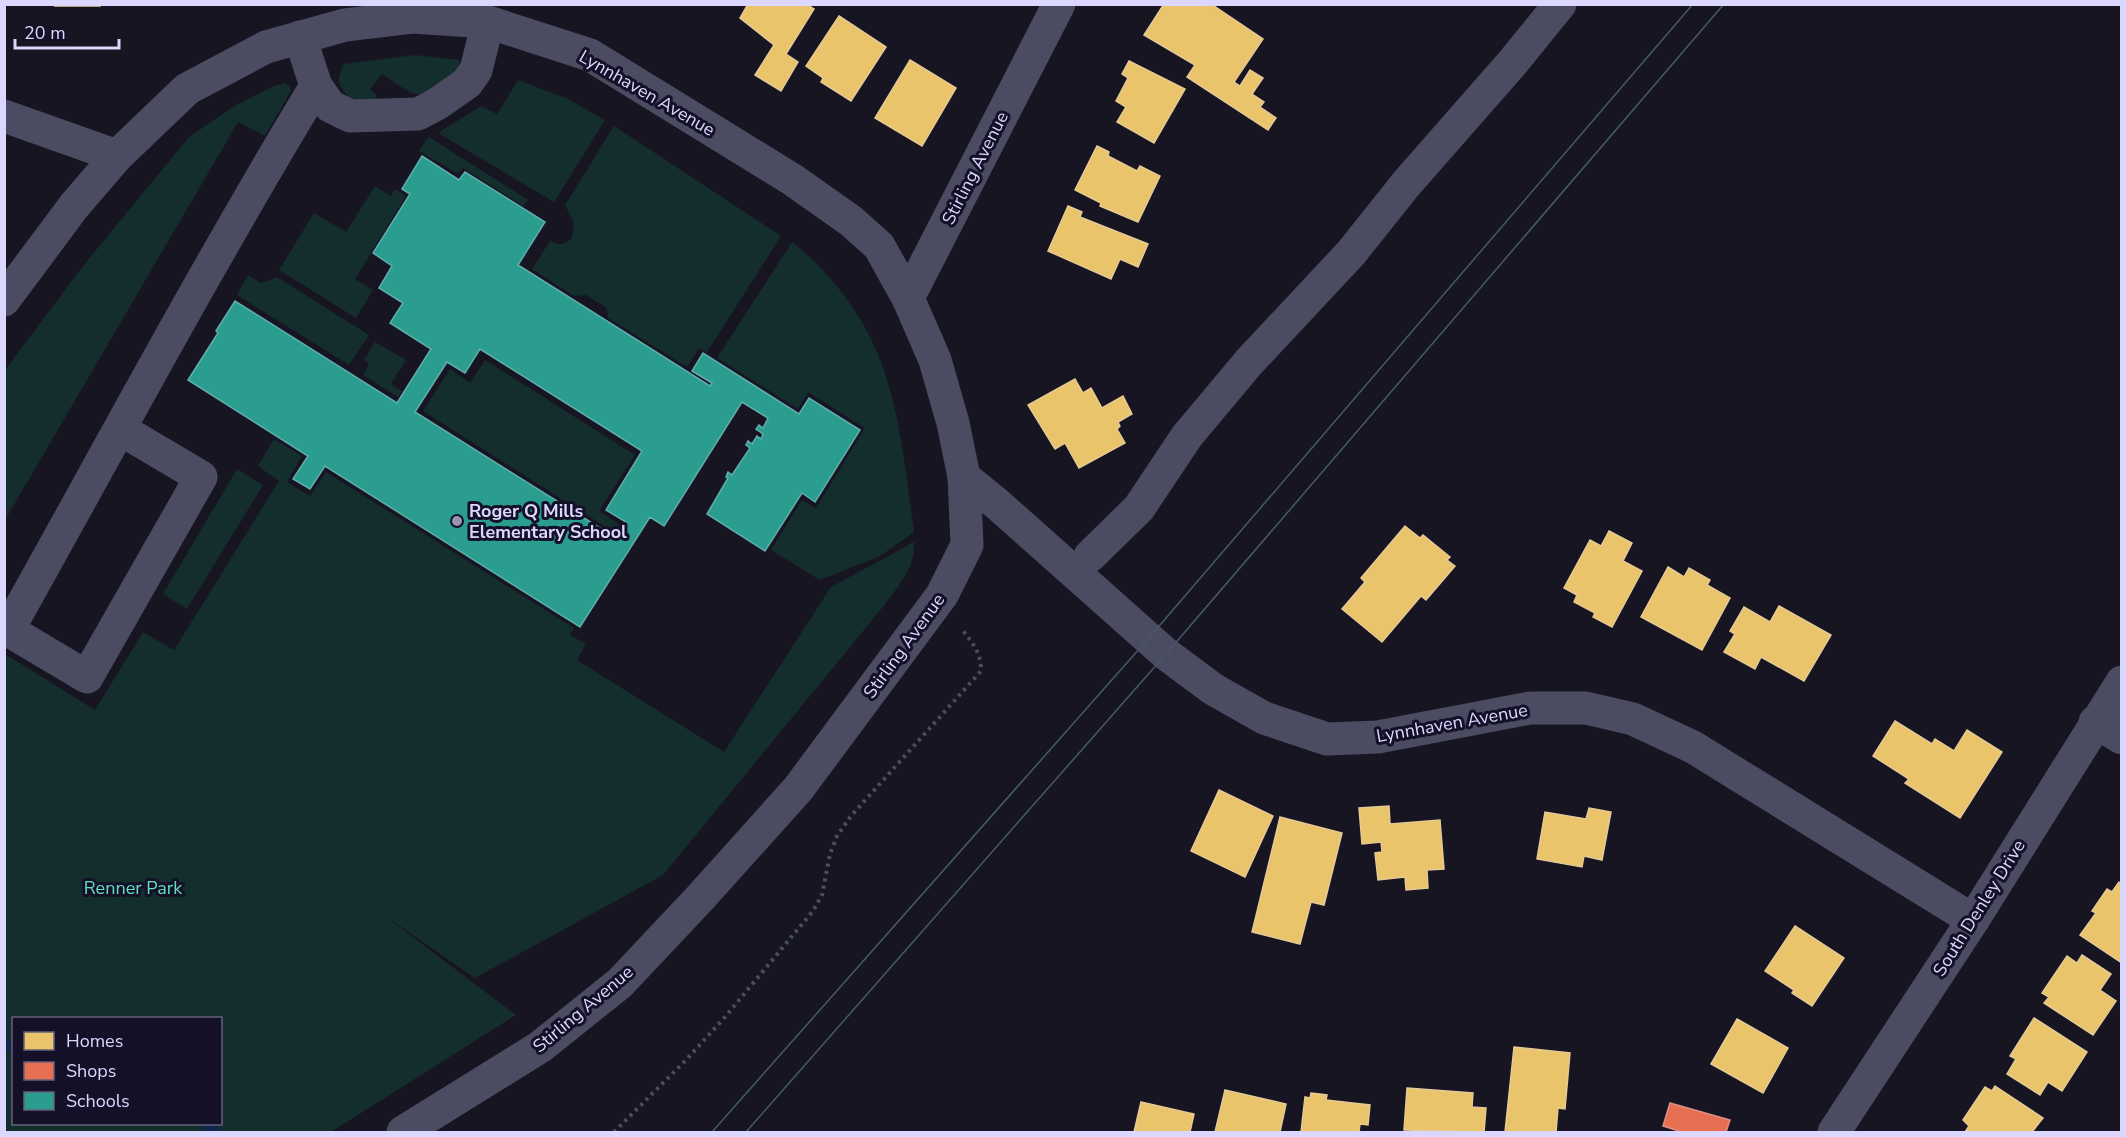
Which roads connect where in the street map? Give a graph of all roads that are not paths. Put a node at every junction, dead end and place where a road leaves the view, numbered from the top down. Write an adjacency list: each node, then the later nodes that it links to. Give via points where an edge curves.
1 (1059, 4): 8 (street, Stirling Avenue)
2 (1560, 4): 12 (street, via 1351,254 1221,395 1139,508)
3 (488, 22): 4 (street, Lynnhaven Avenue, via 412,17 345,25); 5 (street, via 476,70 467,83 418,114 350,116 330,106); 8 (street, Lynnhaven Avenue, via 590,55 793,180 879,246)
4 (300, 37): 5 (street); 7 (street, Lynnhaven Avenue, via 266,47 187,89)
5 (315, 86): 10 (street)
6 (4, 116): 7 (street)
7 (117, 156): 9 (street, Lynnhaven Avenue)
8 (908, 298): 11 (street, Stirling Avenue, via 935,360)
9 (4, 300)
10 (120, 429): 10 (street, via 8,630 87,677 201,477)
11 (964, 477): 15 (street, Lynnhaven Avenue, via 1166,654 1213,689 1264,718 1327,739 1378,737 1530,708 1586,708 1633,719 1693,747); 16 (street, Stirling Avenue, via 967,545 942,595 798,789 620,982 540,1047)
12 (1090, 556)
13 (2121, 682): 14 (street, South Denley Drive)
14 (2108, 730): 15 (street, South Denley Drive)
15 (1973, 920): 17 (street, South Denley Drive)
16 (403, 1132)
17 (1834, 1132)

